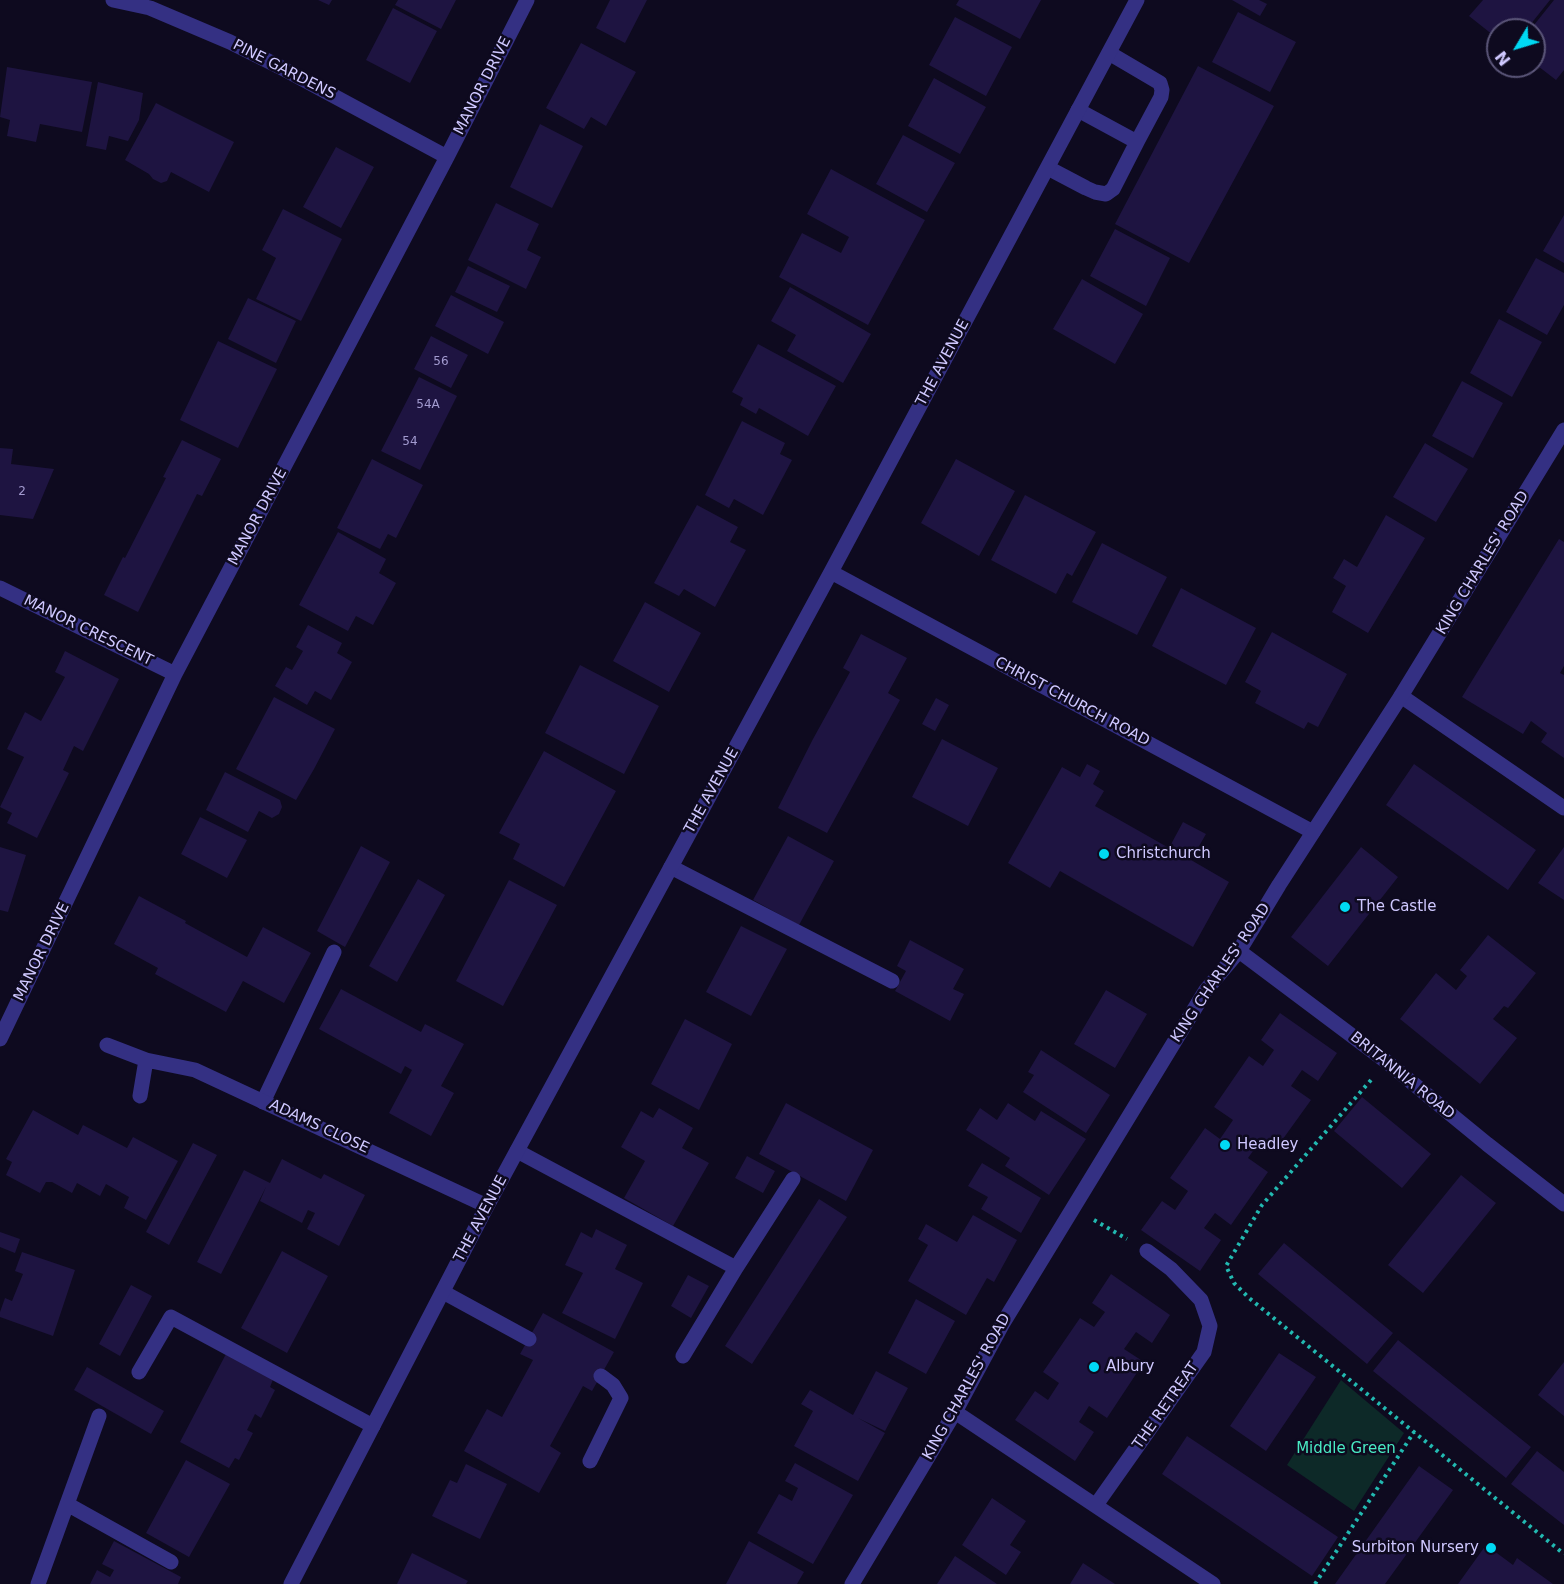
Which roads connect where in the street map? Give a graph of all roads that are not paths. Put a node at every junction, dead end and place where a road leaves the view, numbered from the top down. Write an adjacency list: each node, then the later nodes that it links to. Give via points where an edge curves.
1 (113, 0): 7 (street, PINE GARDENS, via 150,8 230,42)
2 (527, 0): 7 (street, MANOR DRIVE)
3 (1137, 0): 4 (street, THE AVENUE)
4 (1109, 53): 5 (street, THE AVENUE); 6 (street, via 1160,83 1161,97)
5 (1078, 111): 6 (street); 8 (street, THE AVENUE)
6 (1137, 142): 8 (street, via 1113,189 1106,194)
7 (447, 157): 12 (street, MANOR DRIVE)
8 (1048, 168): 10 (street, THE AVENUE)
9 (1564, 430): 13 (street, KING CHARLES' ROAD)
10 (831, 572): 15 (street, CHRIST CHURCH ROAD); 16 (street, THE AVENUE)
11 (0, 588): 12 (street, MANOR CRESCENT)
12 (175, 674): 20 (street, MANOR DRIVE)
13 (1401, 696): 14 (street); 15 (street, KING CHARLES' ROAD)
14 (1564, 808)
15 (1313, 832): 17 (street, KING CHARLES' ROAD)
16 (671, 867): 19 (street); 25 (street, THE AVENUE)
17 (1239, 951): 27 (street, BRITANNIA ROAD, via 1387,1062); 36 (street, KING CHARLES' ROAD, via 1206,990 1003,1323)
18 (334, 952): 24 (street)
19 (892, 981)
20 (0, 1039)
21 (106, 1045): 22 (street, ADAMS CLOSE)
22 (146, 1060): 23 (street); 24 (street, ADAMS CLOSE, via 195,1070)
23 (140, 1096)
24 (263, 1102): 28 (street, ADAMS CLOSE)
25 (517, 1151): 28 (street, THE AVENUE); 30 (street)
26 (793, 1179): 30 (street)
27 (1564, 1204)
28 (488, 1206): 31 (street, THE AVENUE)
29 (1147, 1251): 41 (street, THE RETREAT, via 1201,1300 1210,1326 1204,1352)
30 (736, 1268): 33 (street)
31 (443, 1292): 32 (street); 38 (street, THE AVENUE)
32 (529, 1339)
33 (683, 1356)
34 (139, 1372): 38 (street, via 171,1317)
35 (601, 1376): 39 (street, via 621,1398)
36 (955, 1412): 41 (street); 46 (street, KING CHARLES' ROAD)
37 (99, 1416): 40 (street)
38 (373, 1426): 45 (street, THE AVENUE)
39 (590, 1461)
40 (67, 1504): 42 (street); 44 (street)
41 (1096, 1505): 43 (street)
42 (171, 1562)
43 (1209, 1583)
44 (38, 1584)
45 (291, 1584)
46 (852, 1584)

